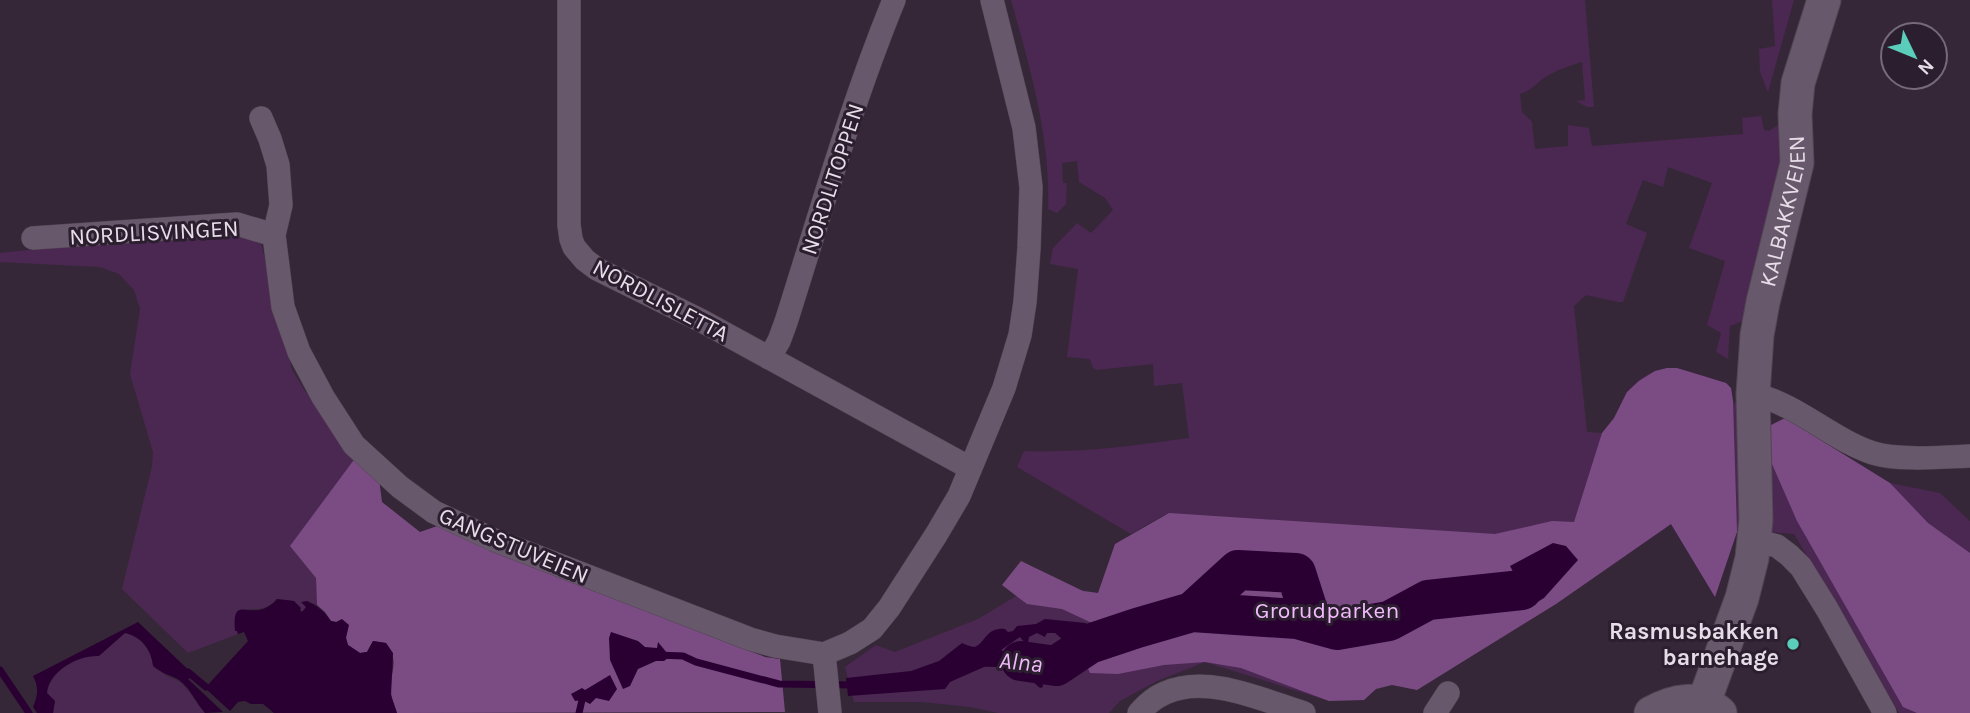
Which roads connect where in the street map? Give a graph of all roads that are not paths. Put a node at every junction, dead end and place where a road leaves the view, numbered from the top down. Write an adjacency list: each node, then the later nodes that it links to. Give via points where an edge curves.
1 (569, 0): 8 (street, NORDLISLETTA, via 569,225 574,247 597,269)
2 (894, 0): 8 (street, NORDLITOPPEN, via 786,322)
3 (992, 0): 11 (street, via 1029,155 1029,248 1020,335 1004,388)
4 (1824, 0): 9 (street, KALBAKKVEIEN, via 1798,83 1797,163 1759,319)
5 (261, 118): 6 (street, GANGSTUVEIEN, via 278,165 281,205)
6 (274, 234): 7 (street, NORDLISVINGEN, via 237,223); 13 (street, GANGSTUVEIEN, via 284,307 299,352 354,445 400,487 434,512 494,540 750,639)
7 (33, 239)
8 (769, 358): 11 (street, NORDLISLETTA)
9 (1754, 409): 10 (street, via 1768,397 1842,440 1877,454); 12 (street, KALBAKKVEIEN)
10 (1970, 456)
11 (970, 468): 13 (street, via 959,496 889,608 872,629)
12 (1754, 540): 16 (street, via 1742,598); 21 (street, via 1777,546 1801,567)
13 (825, 662): 15 (street)
14 (1448, 693): 19 (street)
15 (829, 706)
16 (1708, 710): 20 (street, via 1684,701)
17 (1139, 713): 18 (street, via 1164,693 1199,686 1222,687)
18 (1304, 713)
19 (1435, 713)
20 (1651, 713)
21 (1885, 713)

